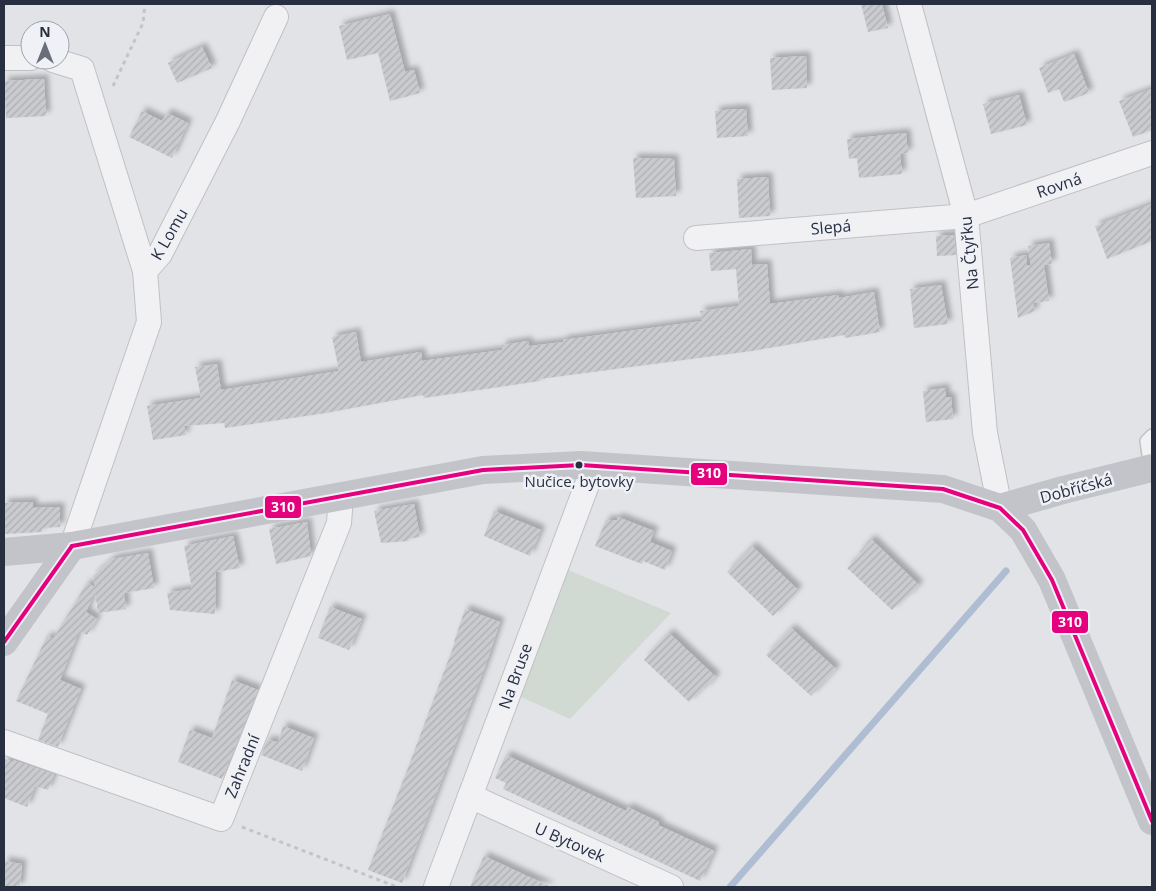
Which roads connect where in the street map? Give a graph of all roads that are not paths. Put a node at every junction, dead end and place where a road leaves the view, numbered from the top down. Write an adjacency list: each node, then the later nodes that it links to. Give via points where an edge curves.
1 (909, 4): 7 (street, Na Čtyřku)
2 (276, 17): 9 (street, K Lomu, via 228,121 160,254)
3 (4, 58): 4 (street)
4 (20, 58)
5 (70, 65): 9 (street, via 82,69)
6 (1152, 153): 7 (street, Rovná)
7 (966, 216): 8 (street, Slepá); 14 (street, Na Čtyřku, via 985,433)
8 (696, 238)
9 (145, 271): 15 (street, K Lomu, via 149,322)
10 (1152, 436): 12 (lane, via 1146,441)
11 (594, 466): 13 (main road, via 483,470); 14 (main road, via 943,489); 19 (street, Na Bruse)
12 (1151, 469): 14 (main road, Dobříčská)
13 (341, 497): 15 (main road); 18 (street, Zahradní, via 339,523 221,819)
14 (1000, 508): 20 (main road, via 1023,530 1052,580)
15 (72, 546): 16 (main road); 17 (main road)
16 (4, 552)
17 (4, 642)
18 (4, 742)
19 (470, 796): 21 (street, Na Bruse); 22 (street, U Bytovek)
20 (1152, 821)
21 (436, 887)
22 (671, 887)

